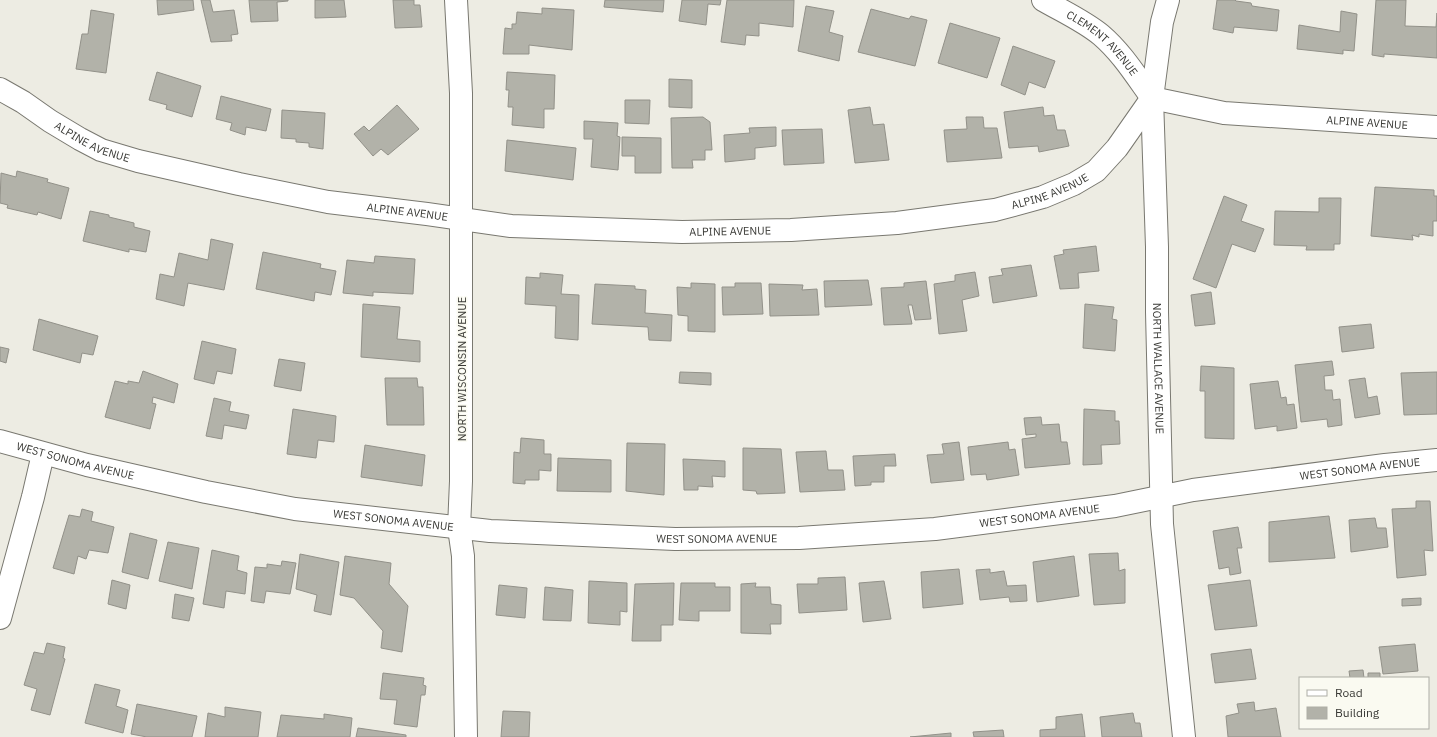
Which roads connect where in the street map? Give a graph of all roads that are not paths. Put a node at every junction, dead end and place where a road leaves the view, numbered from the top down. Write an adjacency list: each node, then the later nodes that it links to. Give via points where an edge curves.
1 (456, 0): 7 (street, NORTH WISCONSIN AVENUE, via 461,93)
2 (1043, 0): 5 (street, CLEMENT AVENUE, via 1101,35 1123,57)
3 (1168, 0): 5 (street, NORTH WALLACE AVENUE, via 1162,22)
4 (0, 89): 7 (street, ALPINE AVENUE, via 101,150 138,161 328,202)
5 (1152, 98): 6 (street, ALPINE AVENUE, via 1224,113); 7 (street, ALPINE AVENUE, via 1117,148 1096,171 1043,197 995,210 897,223 791,230 690,232 511,226); 11 (street, NORTH WALLACE AVENUE)
6 (1437, 127)
7 (462, 220): 12 (street, NORTH WISCONSIN AVENUE, via 462,481)
8 (0, 441): 9 (street, WEST SONOMA AVENUE)
9 (43, 454): 12 (street, WEST SONOMA AVENUE, via 206,492 288,507); 13 (street)
10 (1437, 460): 11 (street, WEST SONOMA AVENUE, via 1193,490)
11 (1161, 497): 12 (street, WEST SONOMA AVENUE, via 1115,506 935,528 799,538 675,539); 15 (street, NORTH WALLACE AVENUE)
12 (459, 528): 14 (street, NORTH WISCONSIN AVENUE, via 462,556)
13 (0, 618)
14 (466, 737)
15 (1184, 737)

